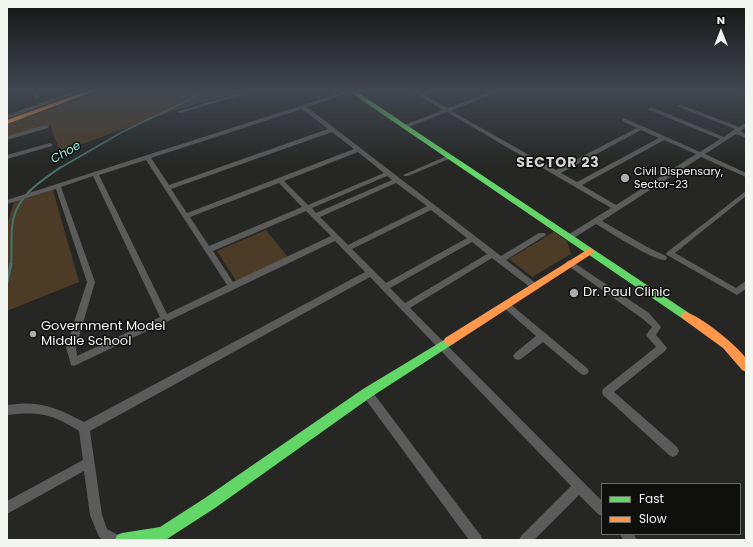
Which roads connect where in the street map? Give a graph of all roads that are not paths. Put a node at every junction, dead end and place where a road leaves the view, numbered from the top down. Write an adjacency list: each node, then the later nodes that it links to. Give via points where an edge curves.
1 (17, 116): 10 (street)
2 (18, 116): 10 (street)
3 (276, 116): 26 (street)
4 (314, 116): 16 (street)
5 (387, 116): 14 (street)
6 (433, 116): 14 (street)
7 (457, 116): 29 (street)
8 (668, 116): 21 (street)
9 (702, 116): 17 (street)
10 (7, 119)
11 (624, 120): 15 (street)
12 (746, 125): 17 (street)
13 (46, 127): 19 (street)
14 (404, 127): 27 (street)
15 (641, 128): 20 (street); 29 (street)
16 (332, 130): 23 (street); 37 (street)
17 (737, 130): 18 (street); 21 (street)
18 (746, 136)
19 (7, 138)
20 (663, 138): 24 (street); 35 (street)
21 (724, 139): 24 (street)
22 (50, 145): 25 (street)
23 (358, 150): 28 (street); 33 (street)
24 (699, 155): 32 (street); 42 (street)
25 (7, 157)
26 (147, 157): 30 (street); 37 (street)
27 (449, 157): 31 (street); 49 (street)
28 (388, 173): 34 (street); 41 (street)
29 (556, 173): 35 (street)
30 (94, 174): 36 (street); 64 (street)
31 (406, 175)
32 (746, 175)
33 (280, 180): 41 (street); 43 (street)
34 (397, 180): 40 (street); 44 (street)
35 (577, 185): 42 (street)
36 (58, 186): 39 (street); 64 (street, via 91,282 71,347 74,362)
37 (167, 188): 43 (street)
38 (746, 193): 58 (street, via 670,253 737,292)
39 (7, 202)
40 (431, 207): 48 (street); 50 (street)
41 (307, 208): 44 (street); 51 (street)
42 (617, 208): 45 (street)
43 (186, 216): 51 (street)
44 (315, 216): 47 (street)
45 (597, 221): 49 (street); 54 (street)
46 (542, 235): 55 (street)
47 (336, 237): 50 (street); 60 (street)
48 (472, 238): 53 (street); 61 (street)
49 (569, 238): 52 (street)
50 (347, 248): 57 (street)
51 (208, 250): 60 (street)
52 (590, 251): 56 (street); 68 (street, via 719,338 738,355)
53 (493, 254): 55 (street); 63 (street)
54 (664, 258)
55 (500, 260): 59 (street)
56 (570, 263): 59 (street); 73 (street, via 658,327 651,335 662,348 607,392)
57 (371, 274): 61 (street); 72 (street)
58 (746, 284)
59 (534, 286): 62 (street)
60 (232, 287): 64 (street)
61 (385, 287): 63 (street)
62 (506, 305): 65 (street); 66 (street)
63 (405, 307): 66 (street)
64 (165, 318)
65 (543, 336): 67 (street); 69 (street)
66 (442, 346): 70 (street); 75 (street)
67 (518, 356)
68 (746, 367)
69 (584, 371)
70 (367, 393): 79 (street, via 210,504 162,534); 80 (street)
71 (7, 410): 72 (street, via 32,408 48,411)
72 (84, 428): 74 (street)
73 (673, 451)
74 (88, 463): 76 (street); 78 (street, via 96,515 103,533)
75 (579, 486): 77 (street); 81 (street)
76 (7, 508)
77 (601, 509)
78 (116, 540)
79 (122, 540)
80 (477, 540)
81 (526, 540)

